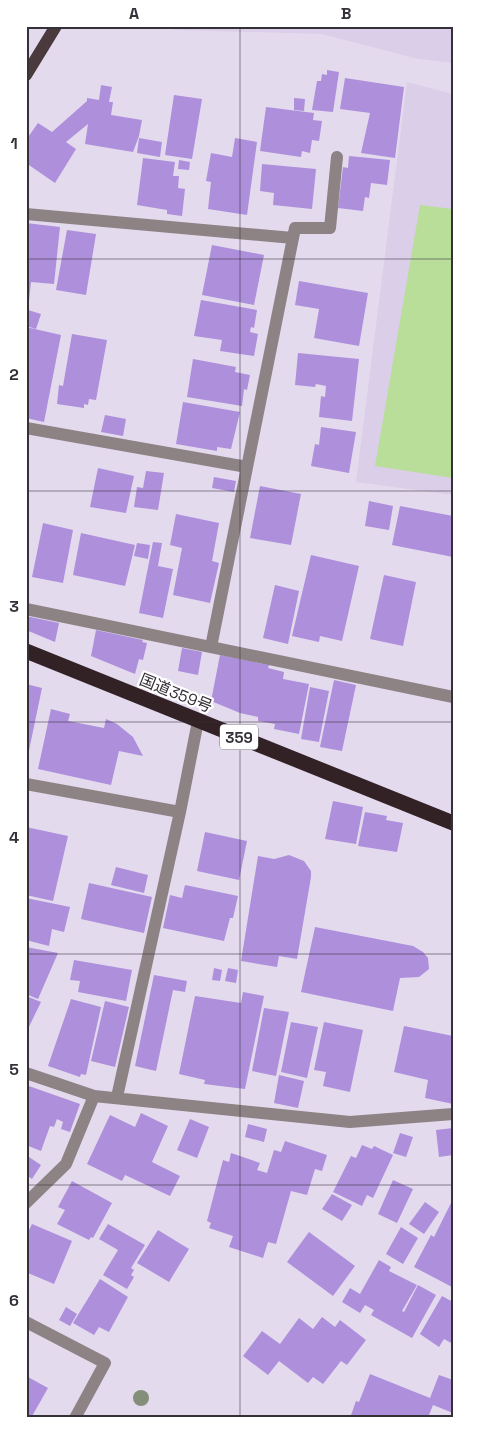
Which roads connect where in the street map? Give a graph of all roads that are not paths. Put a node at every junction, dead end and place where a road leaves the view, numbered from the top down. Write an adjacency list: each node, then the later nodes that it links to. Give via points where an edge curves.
1 (56, 26): 2 (main road)
2 (26, 75)
3 (337, 156): 5 (street, via 330,228 295,228)
4 (26, 214): 5 (street)
5 (293, 238): 7 (street)
6 (26, 428): 7 (street)
7 (247, 467): 9 (street)
8 (26, 609): 9 (street)
9 (211, 647): 11 (street)
10 (26, 652): 12 (highway, 国道359号 / 359)
11 (453, 697)
12 (198, 720): 14 (street); 15 (highway, 国道359号 / 359)
13 (26, 784): 14 (street)
14 (180, 812): 18 (street)
15 (453, 823)
16 (26, 1073): 17 (street)
17 (94, 1096): 18 (street); 20 (street, via 66,1164)
18 (117, 1097): 19 (street, via 350,1122)
19 (453, 1114)
20 (26, 1203)
21 (26, 1322): 22 (street, via 105,1363)
22 (75, 1418)

